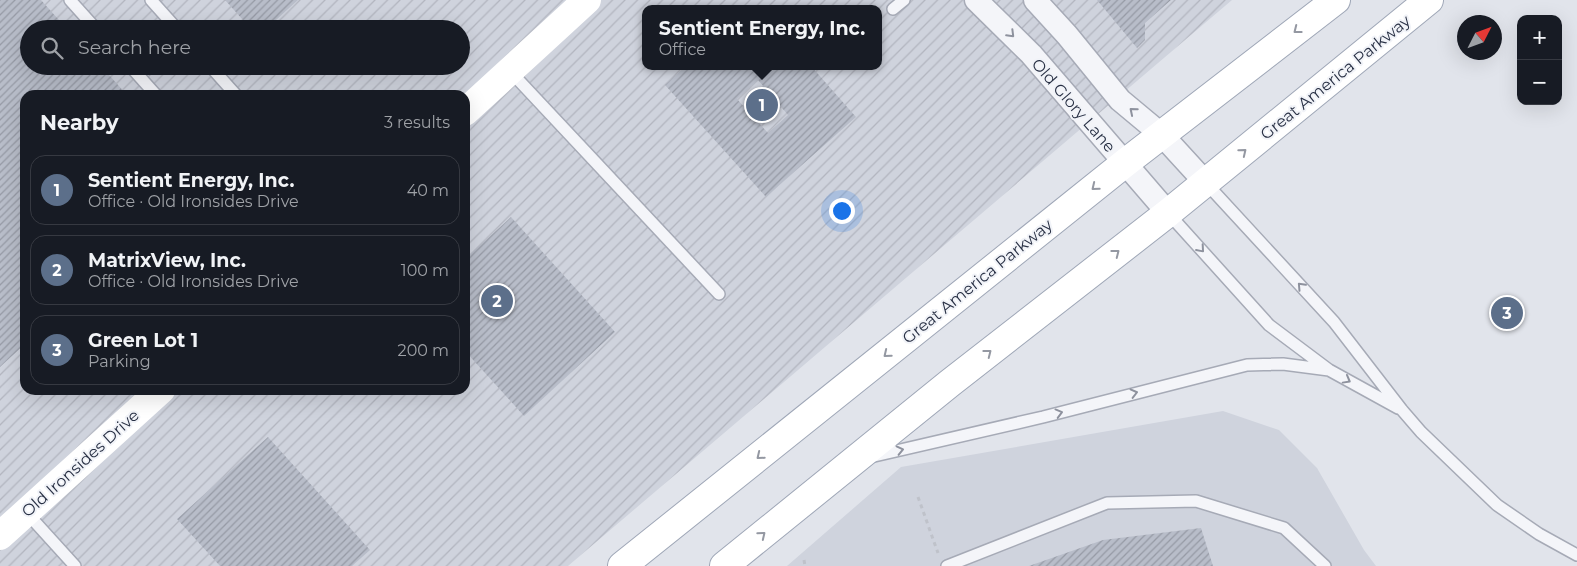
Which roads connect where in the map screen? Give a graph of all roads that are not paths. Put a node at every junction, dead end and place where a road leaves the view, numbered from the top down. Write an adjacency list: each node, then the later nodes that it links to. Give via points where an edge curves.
1 (70, 0): 10 (lane)
2 (151, 0): 11 (lane)
3 (587, 0): 12 (main road)
4 (904, 0): 9 (lane)
5 (976, 0): 19 (street, Old Glory Lane, one-way to 19, via 1031,54)
6 (1035, 0): 18 (street, one-way to 6, via 1120,100)
7 (1336, 0): 18 (main road, Great America Parkway, one-way to 18)
8 (1429, 0): 20 (main road, Great America Parkway, one-way to 8)
9 (893, 9)
10 (88, 20)
11 (169, 20)
12 (510, 71): 17 (main road); 22 (lane)
13 (138, 75): 15 (lane)
14 (218, 75): 16 (lane)
15 (152, 90)
16 (232, 90)
17 (470, 107)
18 (1162, 135): 19 (main road, Great America Parkway); 20 (street)
19 (1125, 163): 21 (street, Old Glory Lane); 32 (main road, Great America Parkway, one-way to 32)
20 (1205, 182): 21 (main road, Great America Parkway); 25 (lane, one-way to 20, via 1334,322)
21 (1168, 213): 23 (lane, one-way to 23, via 1270,325); 26 (main road, Great America Parkway, one-way to 21)
22 (719, 294)
23 (1330, 370): 25 (lane, one-way to 25); 26 (lane, one-way to 23, via 1043,417 1246,365 1283,364)
24 (155, 395): 27 (main road, Old Ironsides Drive)
25 (1402, 410): 29 (lane, via 1497,505)
26 (853, 460): 33 (main road, Great America Parkway, one-way to 26)
27 (26, 512): 28 (main road, Old Ironsides Drive); 31 (lane)
28 (0, 536)
29 (1577, 555)
30 (943, 562): 34 (lane, via 1107,503 1196,501 1284,528)
31 (75, 566)
32 (622, 566)
33 (724, 566)
34 (1325, 566)

